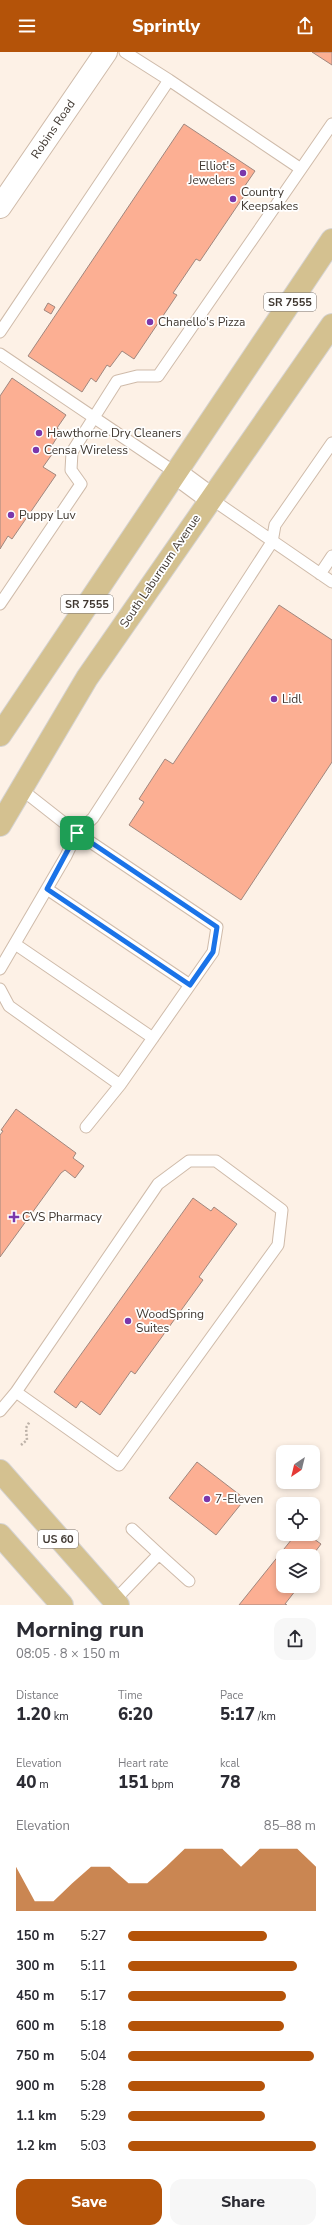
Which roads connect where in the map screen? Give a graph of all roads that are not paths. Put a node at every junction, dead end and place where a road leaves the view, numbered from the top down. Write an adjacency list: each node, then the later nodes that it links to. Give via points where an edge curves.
1 (106, 52): 6 (street, Robins Road)
2 (125, 52): 3 (lane)
3 (169, 80): 5 (lane); 9 (lane)
4 (332, 124): 5 (lane)
5 (301, 169): 11 (lane, via 158,376 137,376 117,381)
6 (0, 207)
7 (332, 240): 13 (main road, SR 7555)
8 (332, 324): 14 (main road, South Laburnum Avenue / SR 7555)
9 (0, 332)
10 (0, 354): 11 (lane)
11 (94, 418): 13 (lane); 19 (lane, via 72,452 71,470 81,484)
12 (332, 443): 15 (lane, via 275,525)
13 (176, 473): 14 (street); 20 (main road, SR 7555)
14 (210, 498): 15 (lane); 21 (main road, South Laburnum Avenue / SR 7555, via 86,678)
15 (272, 542): 17 (lane); 23 (lane, via 93,818)
16 (332, 556): 17 (lane)
17 (320, 574): 18 (lane)
18 (332, 582)
19 (0, 604)
20 (0, 735)
21 (22, 789): 22 (main road, South Laburnum Avenue / SR 7555); 23 (lane)
22 (0, 825)
23 (77, 833): 24 (lane); 27 (lane, via 217,927 213,952)
24 (47, 889): 25 (lane); 27 (lane)
25 (14, 944): 26 (lane); 29 (lane)
26 (0, 969)
27 (190, 985): 29 (lane)
28 (0, 989): 30 (lane, via 9,1006)
29 (153, 1038): 30 (lane)
30 (120, 1085): 31 (lane)
31 (86, 1127)
32 (16, 1392): 32 (lane, via 119,1465 278,1245 282,1210 216,1161 189,1161 158,1184); 33 (lane)
33 (0, 1410)
34 (0, 1471): 39 (main road, US 60)
35 (132, 1529): 37 (lane)
36 (0, 1535): 40 (main road)
37 (159, 1554): 38 (lane); 39 (lane)
38 (189, 1581)
39 (116, 1603)
40 (62, 1605)

